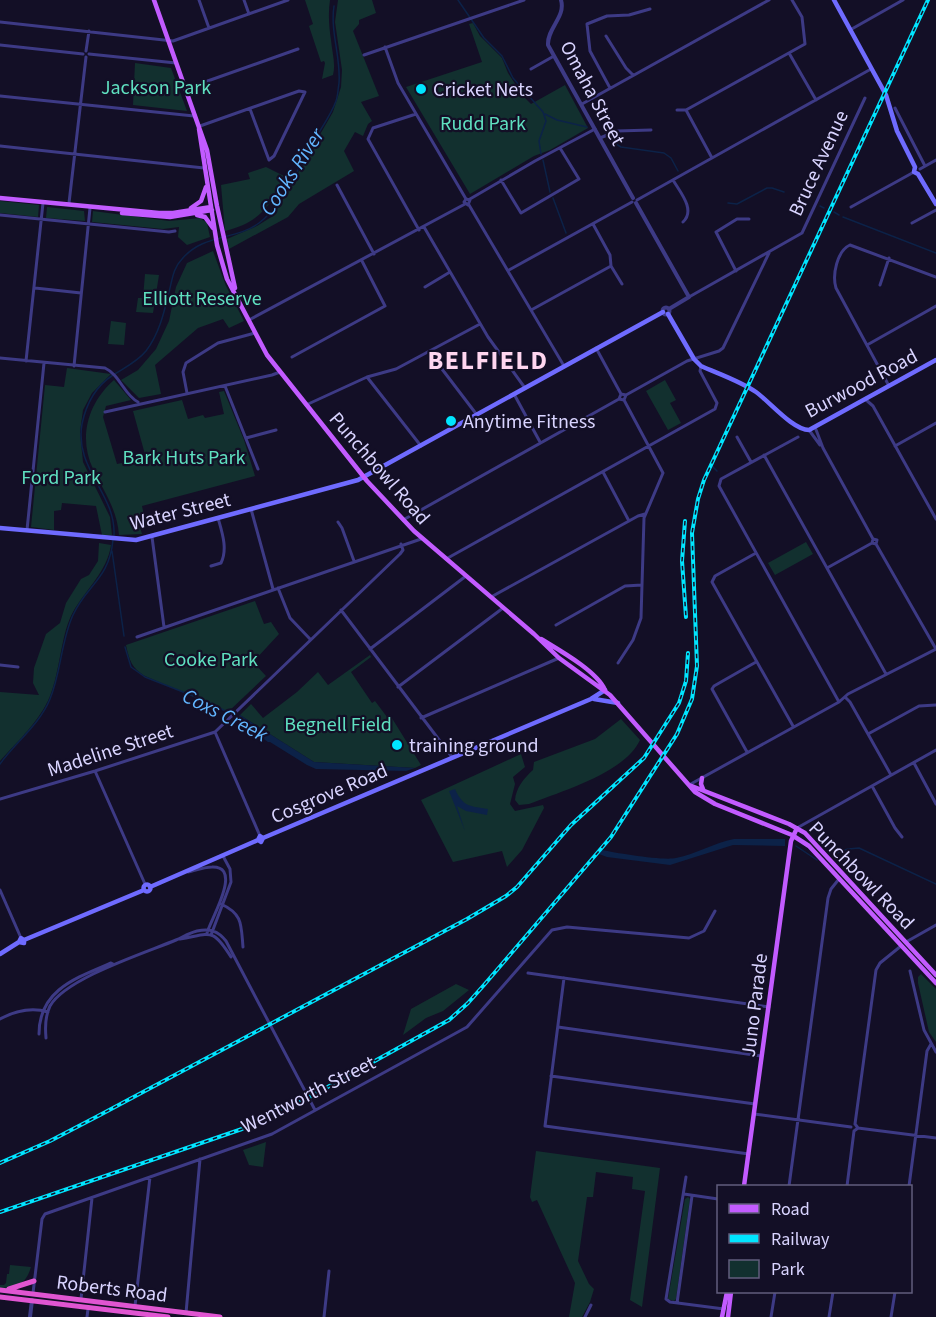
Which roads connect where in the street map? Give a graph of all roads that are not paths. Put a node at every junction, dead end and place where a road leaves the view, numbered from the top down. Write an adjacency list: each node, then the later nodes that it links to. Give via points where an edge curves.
1 (154, 0): 18 (main road)
2 (199, 0): 14 (street)
3 (244, 0): 12 (street)
4 (288, 0): 12 (street)
5 (524, 0): 20 (street)
6 (561, 0): 25 (street, Omaha Street, via 562,10 548,40)
7 (769, 0): 29 (street)
8 (792, 0): 22 (street, via 802,17 805,44)
9 (834, 0): 15 (main road)
10 (903, 0): 15 (street)
11 (650, 9): 30 (street, via 588,23 590,51)
12 (249, 14): 14 (street)
13 (0, 22): 16 (street)
14 (209, 28): 18 (street)
15 (850, 30): 28 (main road)
16 (89, 31): 18 (street); 23 (street)
17 (606, 36): 29 (street)
18 (168, 41): 27 (main road)
19 (0, 45): 23 (street)
20 (385, 47): 24 (street); 41 (street, via 398,84)
21 (298, 49): 31 (street)
22 (789, 53): 34 (street); 40 (street)
23 (86, 54): 27 (street); 35 (street)
24 (364, 55)
25 (554, 56): 26 (street, via 531,69); 36 (street, Omaha Street)
26 (527, 62)
27 (176, 63): 31 (main road)
28 (871, 69): 34 (street); 53 (main road)
29 (633, 75): 30 (street)
30 (610, 88): 36 (street)
31 (185, 89): 42 (main road)
32 (0, 96): 35 (street)
33 (865, 98): 81 (street, Bruce Avenue, via 801,234)
34 (816, 100): 50 (street)
35 (80, 104): 42 (street); 49 (street)
36 (582, 104): 44 (street, Omaha Street)
37 (895, 108): 53 (street)
38 (250, 109): 38 (street, via 299,91 305,92 269,160); 43 (street)
39 (677, 110): 40 (street)
40 (686, 110): 50 (street)
41 (416, 114): 59 (street); 78 (street, via 373,128 368,139)
42 (194, 116): 43 (main road)
43 (198, 128): 52 (main road); 66 (main road, via 207,150)
44 (595, 129): 46 (street, Omaha Street); 48 (street)
45 (651, 130): 46 (street, via 616,130)
46 (600, 138): 60 (street, Omaha Street)
47 (0, 146): 49 (street)
48 (560, 148): 54 (street); 54 (street, via 579,179 521,213)
49 (74, 154): 52 (street); 63 (street)
50 (712, 158): 55 (street)
51 (936, 160): 53 (street)
52 (206, 168): 56 (main road)
53 (918, 170): 62 (main road); 64 (street)
54 (501, 180): 59 (street)
55 (673, 180): 60 (street); 73 (street, via 689,211)
56 (207, 182): 66 (main road); 68 (main road, via 201,201)
57 (337, 185): 82 (street)
58 (0, 198): 61 (main road)
59 (468, 201): 77 (street); 86 (street)
60 (635, 201): 75 (street); 96 (street, Omaha Street)
61 (44, 202): 63 (main road); 71 (street)
62 (936, 204)
63 (68, 205): 65 (main road)
64 (851, 207)
65 (90, 208): 68 (main road); 69 (main road, via 163,217); 76 (street)
66 (213, 209): 68 (main road); 69 (main road); 80 (main road, Punchbowl Road); 95 (main road, Punchbowl Road)
67 (936, 210): 74 (street)
68 (186, 212)
69 (193, 214): 80 (main road, via 205,217)
70 (0, 215): 71 (street)
71 (42, 219): 76 (street); 93 (street)
72 (749, 219): 87 (street, via 737,219 716,232)
73 (683, 222)
74 (912, 223)
75 (593, 224): 85 (street); 86 (street)
76 (88, 225): 79 (street); 94 (street)
77 (424, 228): 78 (street); 88 (street)
78 (419, 230): 82 (street)
79 (175, 231)
80 (215, 231): 95 (main road, Punchbowl Road, via 224,272)
81 (769, 252): 87 (street, Bruce Avenue); 108 (street, via 723,348)
82 (374, 254): 84 (street)
83 (890, 258): 89 (street); 91 (street); 103 (street, via 850,245 845,247 836,268 836,288)
84 (362, 261): 100 (street); 106 (street, via 385,306)
85 (612, 266): 90 (street); 98 (street)
86 (509, 270): 98 (street)
87 (736, 271): 96 (street, Bruce Avenue)
88 (450, 272): 92 (street); 101 (street)
89 (936, 277)
90 (622, 284)
91 (880, 285)
92 (424, 287)
93 (35, 288): 94 (street); 110 (street)
94 (81, 293): 112 (street)
95 (236, 294): 100 (main road, Punchbowl Road)
96 (689, 297): 99 (street, Bruce Avenue)
97 (936, 306): 103 (street)
98 (533, 310): 113 (street)
99 (667, 312): 104 (main road); 108 (main road, Burwood Road)
100 (249, 320): 102 (main road, Punchbowl Road)
101 (480, 324): 105 (street); 119 (street)
102 (255, 333): 115 (main road, Punchbowl Road); 120 (street, via 218,343 186,363 183,372)
103 (867, 345): 118 (street)
104 (596, 348): 113 (main road); 122 (street)
105 (429, 351): 116 (street, via 396,369); 129 (street)
106 (292, 357)
107 (0, 358): 110 (street)
108 (694, 359): 114 (main road, Burwood Road); 123 (street)
109 (936, 360): 118 (main road, Burwood Road)
110 (26, 361): 111 (street)
111 (44, 363): 112 (street); 155 (street)
112 (74, 366): 126 (street, via 112,371)
113 (564, 366): 119 (main road)
114 (701, 366): 133 (main road, Burwood Road, via 751,389 796,426); 138 (street, via 717,407)
115 (280, 372): 117 (street); 127 (main road, Punchbowl Road)
116 (367, 377): 127 (street); 139 (street)
117 (225, 386): 120 (street); 136 (street)
118 (889, 386): 124 (main road, Burwood Road)
119 (525, 388): 121 (main road)
120 (187, 393): 126 (street)
121 (514, 394): 129 (main road); 137 (street)
122 (621, 394): 123 (street); 125 (street)
123 (626, 395): 125 (street)
124 (865, 399): 131 (main road, Burwood Road); 140 (street)
125 (622, 400): 137 (street); 138 (street)
126 (140, 403): 128 (street)
127 (306, 405): 146 (main road, Punchbowl Road)
128 (105, 412)
129 (477, 415): 139 (main road)
130 (936, 423): 140 (street)
131 (815, 426): 133 (main road, Burwood Road); 141 (street)
132 (276, 430): 136 (street)
133 (809, 430): 141 (street)
134 (737, 437): 143 (street)
135 (798, 437): 142 (street)
136 (246, 438): 144 (street)
137 (540, 442): 151 (street)
138 (650, 445): 145 (street); 148 (street, via 663,473)
139 (421, 446): 146 (main road)
140 (895, 446): 150 (street)
141 (823, 448): 160 (street)
142 (764, 455): 143 (street); 166 (street)
143 (751, 462): 162 (street, via 721,479 719,486)
144 (258, 469)
145 (603, 472): 152 (street); 163 (street)
146 (363, 477): 147 (main road, Water Street); 151 (main road, Punchbowl Road)
147 (251, 509): 149 (main road, Water Street); 170 (street)
148 (645, 514): 152 (street); 168 (street)
149 (218, 518): 157 (main road, Water Street); 165 (street, via 223,557 221,563)
150 (936, 519)
151 (403, 520): 156 (main road, Punchbowl Road)
152 (629, 521): 171 (street)
153 (338, 522): 164 (street)
154 (0, 528): 155 (main road, Water Street)
155 (27, 530): 157 (main road, Water Street, via 133,541)
156 (414, 531): 158 (main road, Punchbowl Road); 159 (street)
157 (152, 537): 175 (street)
158 (423, 539): 159 (street); 163 (main road, Punchbowl Road)
159 (409, 542): 161 (street)
160 (874, 542): 166 (street); 180 (street)
161 (402, 544): 164 (street); 173 (street, Madeline Street, via 403,550)
162 (756, 553): 182 (street, via 715,576 712,582); 191 (street)
163 (446, 559): 167 (main road, Punchbowl Road)
164 (354, 561): 169 (street)
165 (211, 566)
166 (827, 568): 186 (street)
167 (466, 576): 171 (main road, Punchbowl Road); 179 (street)
168 (642, 585): 174 (street, via 625,586); 183 (street, via 638,627)
169 (278, 588): 170 (street); 178 (street, via 290,618)
170 (273, 589): 175 (street)
171 (491, 597): 172 (main road, Punchbowl Road)
172 (503, 608): 176 (main road, Punchbowl Road); 187 (street)
173 (341, 610): 178 (street, Madeline Street); 179 (street)
174 (556, 625)
175 (164, 627): 177 (street)
176 (534, 634): 181 (main road, Punchbowl Road); 188 (main road, Punchbowl Road, via 588,670)
177 (137, 637)
178 (310, 639): 196 (street, Madeline Street)
179 (370, 649): 187 (street)
180 (936, 649): 186 (street)
181 (559, 658): 188 (main road, Punchbowl Road); 194 (street)
182 (756, 662): 195 (street); 199 (street, via 712,688)
183 (618, 663)
184 (0, 665): 185 (street)
185 (18, 667)
186 (886, 674): 189 (street)
187 (398, 687): 194 (street)
188 (605, 690): 190 (main road, Cosgrove Road); 192 (main road, Punchbowl Road)
189 (845, 697): 191 (street); 197 (street)
190 (591, 699): 192 (main road); 200 (main road, Cosgrove Road)
191 (839, 702): 195 (street)
192 (620, 705): 205 (main road, Punchbowl Road)
193 (936, 705): 197 (street, via 919,706)
194 (421, 718): 200 (street)
195 (793, 726): 199 (street)
196 (215, 732): 202 (street, Madeline Street); 213 (street)
197 (868, 734): 203 (street)
198 (936, 750): 201 (street)
199 (747, 752): 204 (street)
200 (452, 757): 213 (main road, Cosgrove Road)
201 (913, 763): 203 (street); 209 (street)
202 (95, 771): 208 (street, Madeline Street); 217 (street)
203 (891, 775): 206 (street)
204 (702, 778): 205 (street); 207 (main road)
205 (689, 784): 207 (main road, Punchbowl Road); 211 (main road, Punchbowl Road, via 710,802)
206 (872, 786): 210 (street); 212 (street)
207 (704, 791): 210 (main road, Punchbowl Road)
208 (0, 799)
209 (936, 804)
210 (797, 828): 211 (main road, Juno Parade); 224 (main road, Punchbowl Road)
211 (792, 835): 216 (main road, Punchbowl Road, via 810,846); 233 (main road, Juno Parade)
212 (902, 837)
213 (260, 838): 214 (main road, Cosgrove Road)
214 (223, 856): 215 (main road, Cosgrove Road); 219 (street, via 231,879)
215 (182, 873): 217 (main road, Cosgrove Road); 219 (street, via 211,867 221,870 227,882)
216 (839, 877): 224 (main road, Punchbowl Road); 247 (street, via 828,898)
217 (146, 887): 223 (main road, Cosgrove Road)
218 (0, 890): 223 (street)
219 (221, 904): 222 (street); 225 (street, via 238,916)
220 (715, 911): 245 (street, Wentworth Street, via 704,931 689,938 555,928 467,1027)
221 (936, 925): 224 (street)
222 (210, 932): 227 (street, via 178,939); 245 (street, via 224,939)
223 (21, 940): 226 (main road, Cosgrove Road)
224 (903, 944): 230 (main road, Punchbowl Road); 232 (main road, Punchbowl Road); 249 (street, via 876,970)
225 (243, 947)
226 (0, 954)
227 (113, 964): 234 (street, via 66,985 53,994); 235 (street, via 66,990)
228 (910, 971): 240 (street, via 922,1026)
229 (528, 973): 231 (street)
230 (936, 975)
231 (564, 978): 233 (street); 237 (street)
232 (936, 982)
233 (769, 1007): 242 (main road, Juno Parade)
234 (43, 1010): 235 (street); 236 (street, via 21,1011); 238 (street)
235 (48, 1012): 239 (street)
236 (0, 1019)
237 (558, 1028): 242 (street); 243 (street)
238 (39, 1034)
239 (46, 1038)
240 (931, 1044): 241 (street); 251 (street)
241 (936, 1052)
242 (762, 1056): 244 (main road, Juno Parade)
243 (551, 1076): 244 (street); 253 (street, via 545,1126)
244 (756, 1105): 246 (main road, Juno Parade)
245 (315, 1110): 254 (street, Wentworth Street, via 272,1134)
246 (754, 1114): 247 (street); 253 (main road, Juno Parade)
247 (798, 1120): 248 (street); 258 (street)
248 (851, 1126): 249 (street); 250 (street)
249 (856, 1126): 250 (street); 251 (street)
250 (854, 1131): 259 (street)
251 (916, 1135): 252 (street); 260 (street)
252 (936, 1138)
253 (748, 1154): 257 (main road, Juno Parade)
254 (200, 1159): 255 (street, Wentworth Street); 281 (street)
255 (150, 1177): 263 (street, Wentworth Street); 278 (street)
256 (686, 1177): 261 (street)
257 (744, 1185)
258 (789, 1185)
259 (847, 1185)
260 (909, 1185)
261 (684, 1194): 262 (street); 276 (street, via 666,1298)
262 (692, 1196): 264 (street); 276 (street)
263 (92, 1198): 266 (street, Wentworth Street, via 47,1213 42,1219); 275 (street)
264 (717, 1199)
265 (329, 1271): 287 (street)
266 (34, 1281): 267 (highway); 273 (street)
267 (2, 1290): 273 (highway, Roberts Road)
268 (729, 1293): 280 (main road)
269 (729, 1293): 290 (main road)
270 (775, 1293): 291 (street)
271 (832, 1293): 292 (street)
272 (895, 1293): 293 (street)
273 (32, 1296): 274 (highway, Roberts Road); 275 (highway, Roberts Road); 279 (highway, Roberts Road); 283 (street)
274 (0, 1297)
275 (81, 1299): 278 (highway, Roberts Road)
276 (677, 1303): 280 (street)
277 (591, 1305): 288 (street)
278 (135, 1306): 281 (highway, Roberts Road)
279 (88, 1307): 282 (highway, Roberts Road); 284 (street)
280 (724, 1310): 289 (main road)
281 (186, 1313): 286 (highway, Roberts Road)
282 (151, 1316): 285 (highway, Roberts Road)
283 (30, 1317)
284 (87, 1317)
285 (168, 1317)
286 (220, 1317)
287 (324, 1317)
288 (585, 1317)
289 (722, 1317)
290 (728, 1317)
291 (771, 1317)
292 (829, 1317)
293 (891, 1317)

